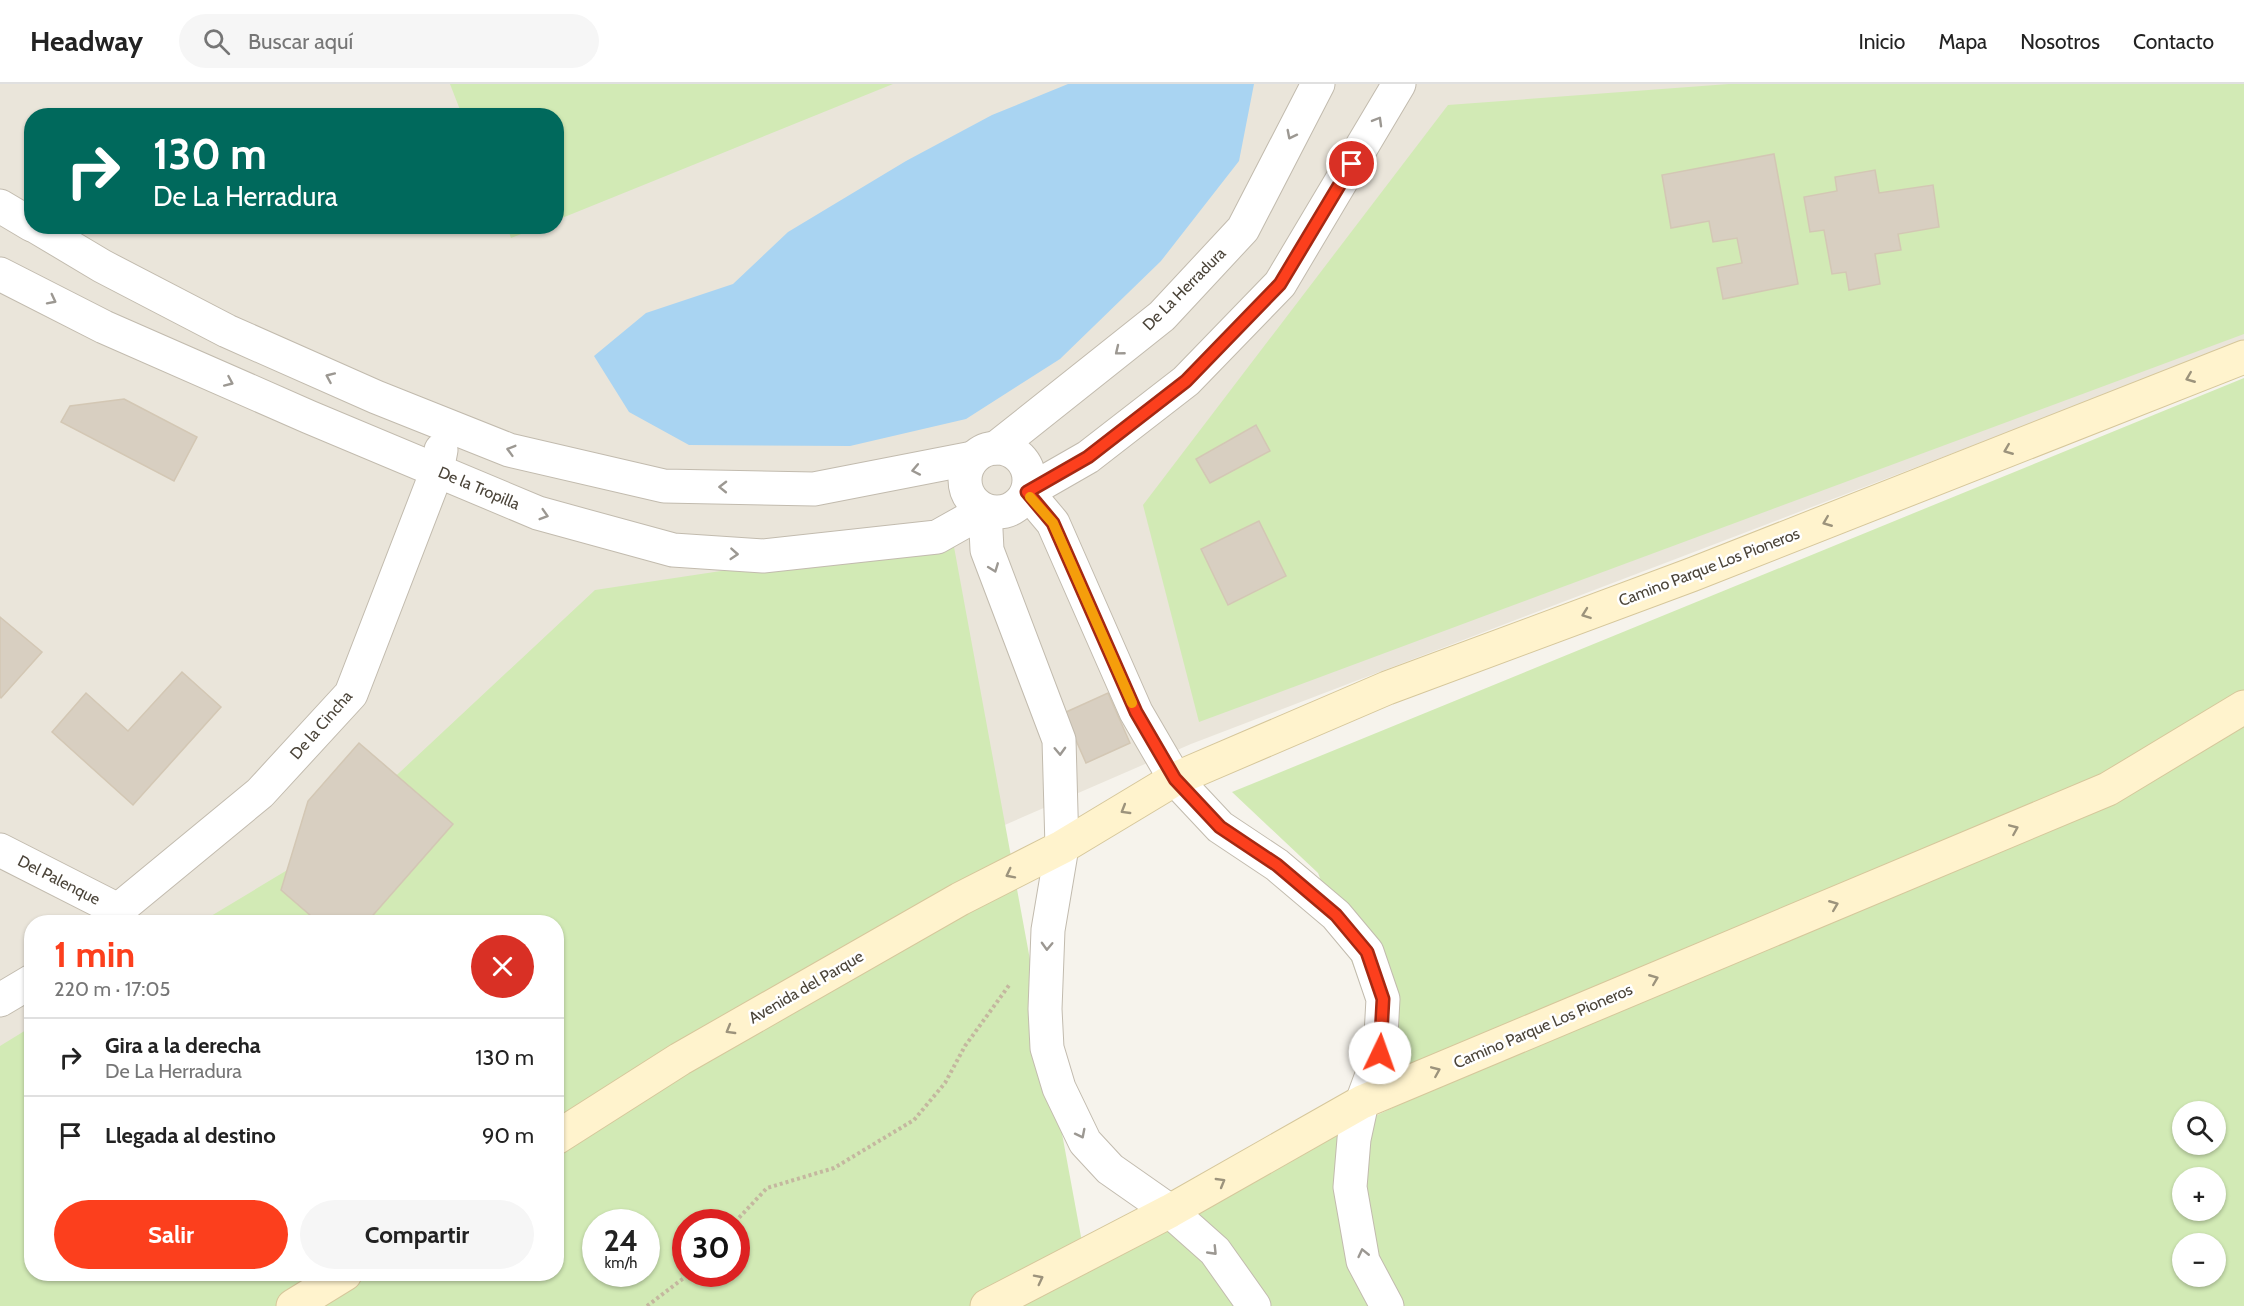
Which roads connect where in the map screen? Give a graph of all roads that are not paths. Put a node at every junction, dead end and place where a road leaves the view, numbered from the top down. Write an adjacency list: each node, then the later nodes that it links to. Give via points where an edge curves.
1 (1318, 84): 9 (street, De La Herradura, one-way to 9, via 1243,229 1162,316)
2 (1399, 84): 11 (street, one-way to 2, via 1088,457 1186,381 1280,284)
3 (0, 206): 4 (street)
4 (24, 221)
5 (47, 234): 8 (street, one-way to 5, via 227,331)
6 (0, 274): 10 (street, De la Tropilla, one-way to 10, via 104,327)
7 (2244, 357): 14 (main road, Camino Parque Los Pioneros, one-way to 14, via 1691,575 1387,688)
8 (447, 426): 9 (street, one-way to 8, via 814,489 664,486 509,450); 10 (street, De la Cincha)
9 (985, 453): 11 (street, via 1009,450 1019,457 1029,480); 12 (street, via 967,469 964,481 974,504)
10 (437, 471): 12 (street, De la Tropilla, one-way to 12, via 538,513 673,550 764,556 937,537); 18 (street, De la Cincha, via 351,694 260,793)
11 (1027, 492): 12 (street, via 1010,510); 14 (street, via 1053,523 1136,712)
12 (985, 510): 15 (street, one-way to 15, via 987,550 1059,740)
13 (2244, 707): 21 (main road, Camino Parque Los Pioneros, one-way to 13, via 2108,789)
14 (1175, 779): 15 (main road, Camino Parque Los Pioneros, one-way to 15); 21 (street, via 1220,827 1277,865 1336,915 1367,952 1383,999 1380,1053)
15 (1062, 847): 22 (main road, Avenida del Parque, one-way to 22, via 960,899 680,1059); 23 (street, one-way to 23, via 1048,930 1044,1009 1047,1048 1059,1088 1085,1142 1110,1169)
16 (0, 850): 17 (street, Del Palenque)
17 (110, 915)
18 (113, 915)
19 (24, 986): 20 (street)
20 (0, 1000)
21 (1362, 1102): 23 (main road, Camino Parque Los Pioneros, one-way to 21); 28 (street, one-way to 21, via 1364,1261 1350,1187)
22 (564, 1133)
23 (1170, 1211): 26 (main road, one-way to 23); 27 (street, one-way to 27, via 1215,1251)
24 (334, 1281): 25 (main road)
25 (293, 1306)
26 (987, 1306)
27 (1254, 1306)
28 (1387, 1306)

